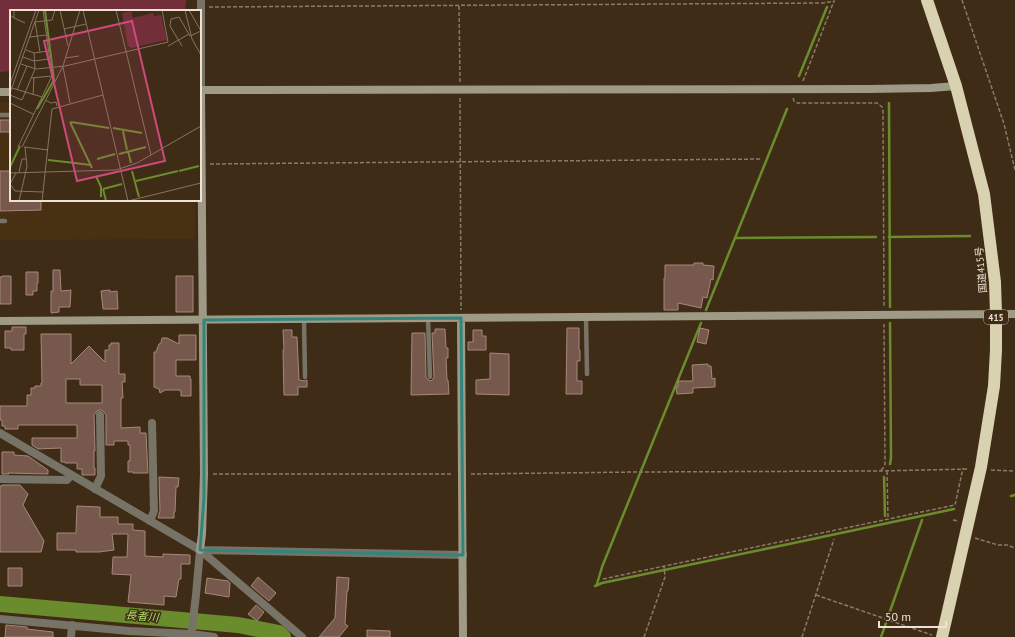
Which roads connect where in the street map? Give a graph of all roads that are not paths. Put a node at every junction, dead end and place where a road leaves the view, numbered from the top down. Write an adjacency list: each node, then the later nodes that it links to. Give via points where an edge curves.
1 (927, 0): 3 (highway, 国道415号 / 415)
2 (201, 4): 4 (street)
3 (956, 86): 4 (street); 5 (highway, 国道415号 / 415, via 984,194 995,282)
4 (201, 90): 11 (street)
5 (996, 314): 6 (street); 7 (street); 33 (highway, 国道415号 / 415, via 994,386 981,470)
6 (1015, 314)
7 (586, 317): 9 (street); 13 (lane)
8 (428, 318): 9 (street); 10 (street); 15 (lane)
9 (461, 318): 24 (street)
10 (304, 319): 11 (street); 14 (lane)
11 (204, 320): 12 (street); 23 (street, via 204,474)
12 (0, 321)
13 (586, 374)
14 (305, 377)
15 (430, 377)
16 (100, 415): 21 (street, via 101,476)
17 (152, 423): 22 (street, via 154,511)
18 (0, 433): 19 (street)
19 (71, 475): 20 (street, via 67,480); 21 (street)
20 (0, 479)
21 (95, 489): 22 (street)
22 (150, 521): 23 (street)
23 (200, 550): 24 (street); 28 (street); 31 (street)
24 (463, 555): 32 (street)
25 (0, 619): 26 (street)
26 (72, 625): 27 (street); 29 (street)
27 (129, 634): 28 (street)
28 (191, 636): 30 (street)
29 (70, 637)
30 (214, 637)
31 (302, 637)
32 (463, 637)
33 (942, 637)

